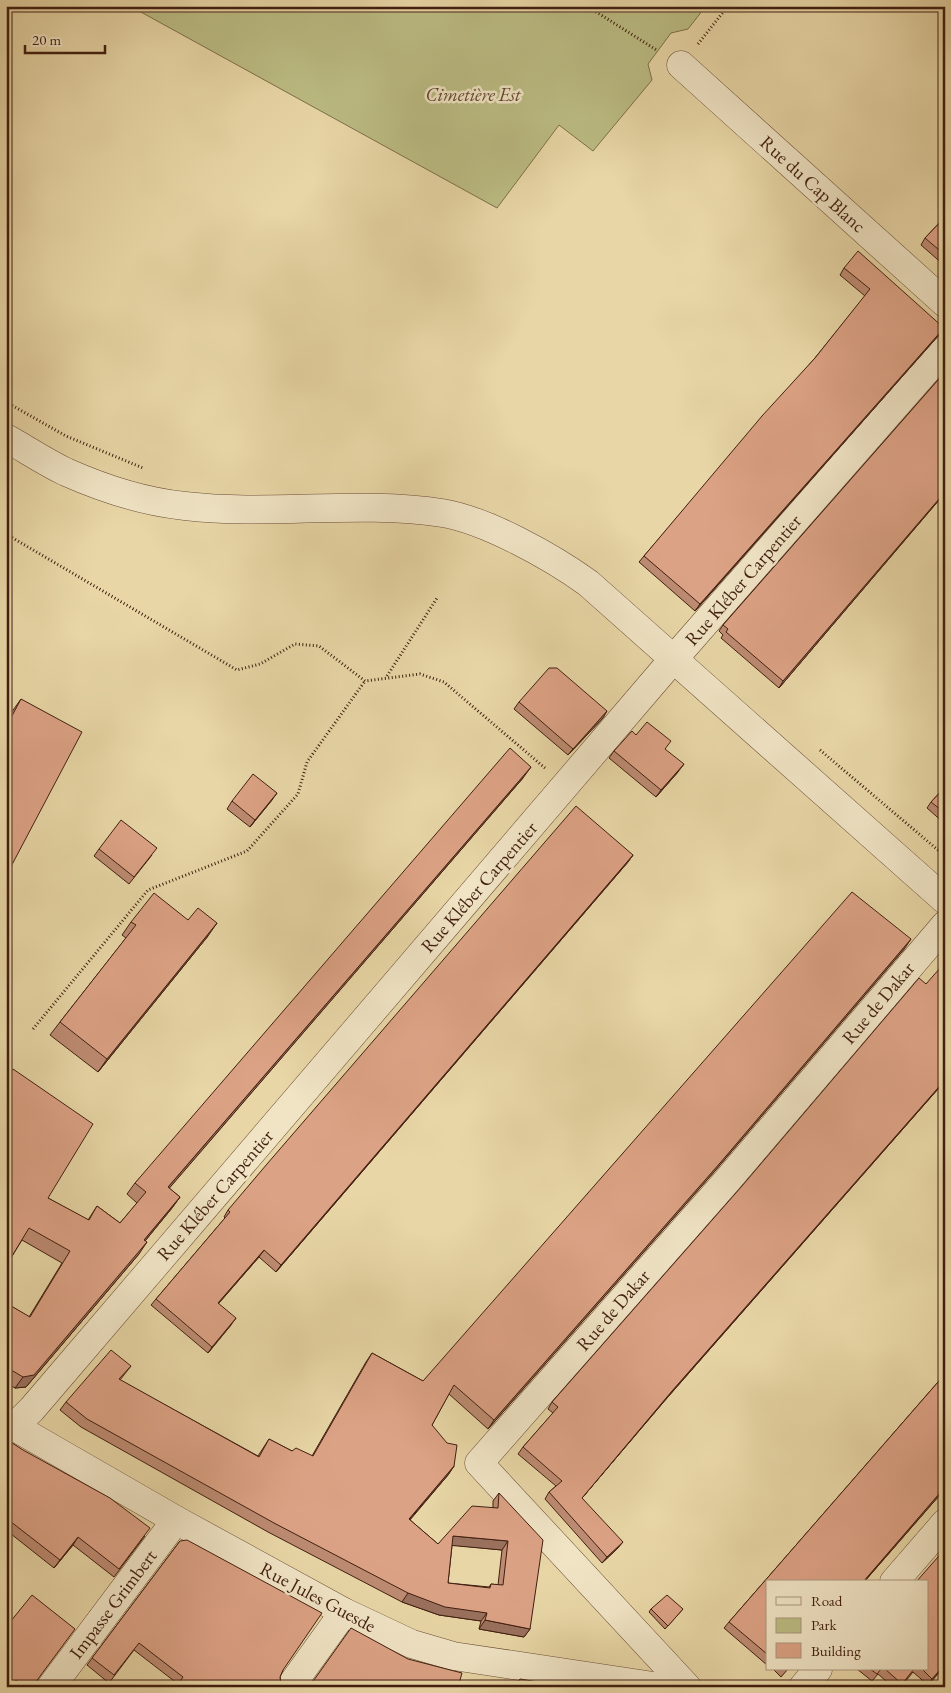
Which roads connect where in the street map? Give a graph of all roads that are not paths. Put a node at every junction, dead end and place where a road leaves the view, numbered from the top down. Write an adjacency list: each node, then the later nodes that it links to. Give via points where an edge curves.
1 (681, 65): 2 (street, Rue du Cap Blanc)
2 (945, 302)
3 (945, 348): 5 (street, Rue Kléber Carpentier)
4 (6, 438): 5 (street, via 66,472 122,492 184,506 243,510 405,509 444,513 481,525 553,558)
5 (674, 659): 6 (street); 8 (street, Rue Kléber Carpentier, via 32,1409)
6 (945, 900)
7 (945, 925): 18 (street, Rue de Dakar, via 726,1182 479,1463)
8 (10, 1424): 9 (street, Rue Jules Guesde)
9 (176, 1520): 12 (street, Rue Jules Guesde); 15 (street, Impasse Grimbert)
10 (945, 1523): 11 (street)
11 (896, 1580)
12 (344, 1612): 14 (street, Rue Jules Guesde, via 412,1644 453,1656); 16 (street)
13 (817, 1670): 19 (street)
14 (593, 1682): 17 (street, Rue Jules Guesde)
15 (51, 1687)
16 (290, 1687)
17 (660, 1687)
18 (687, 1687)
19 (803, 1687)

